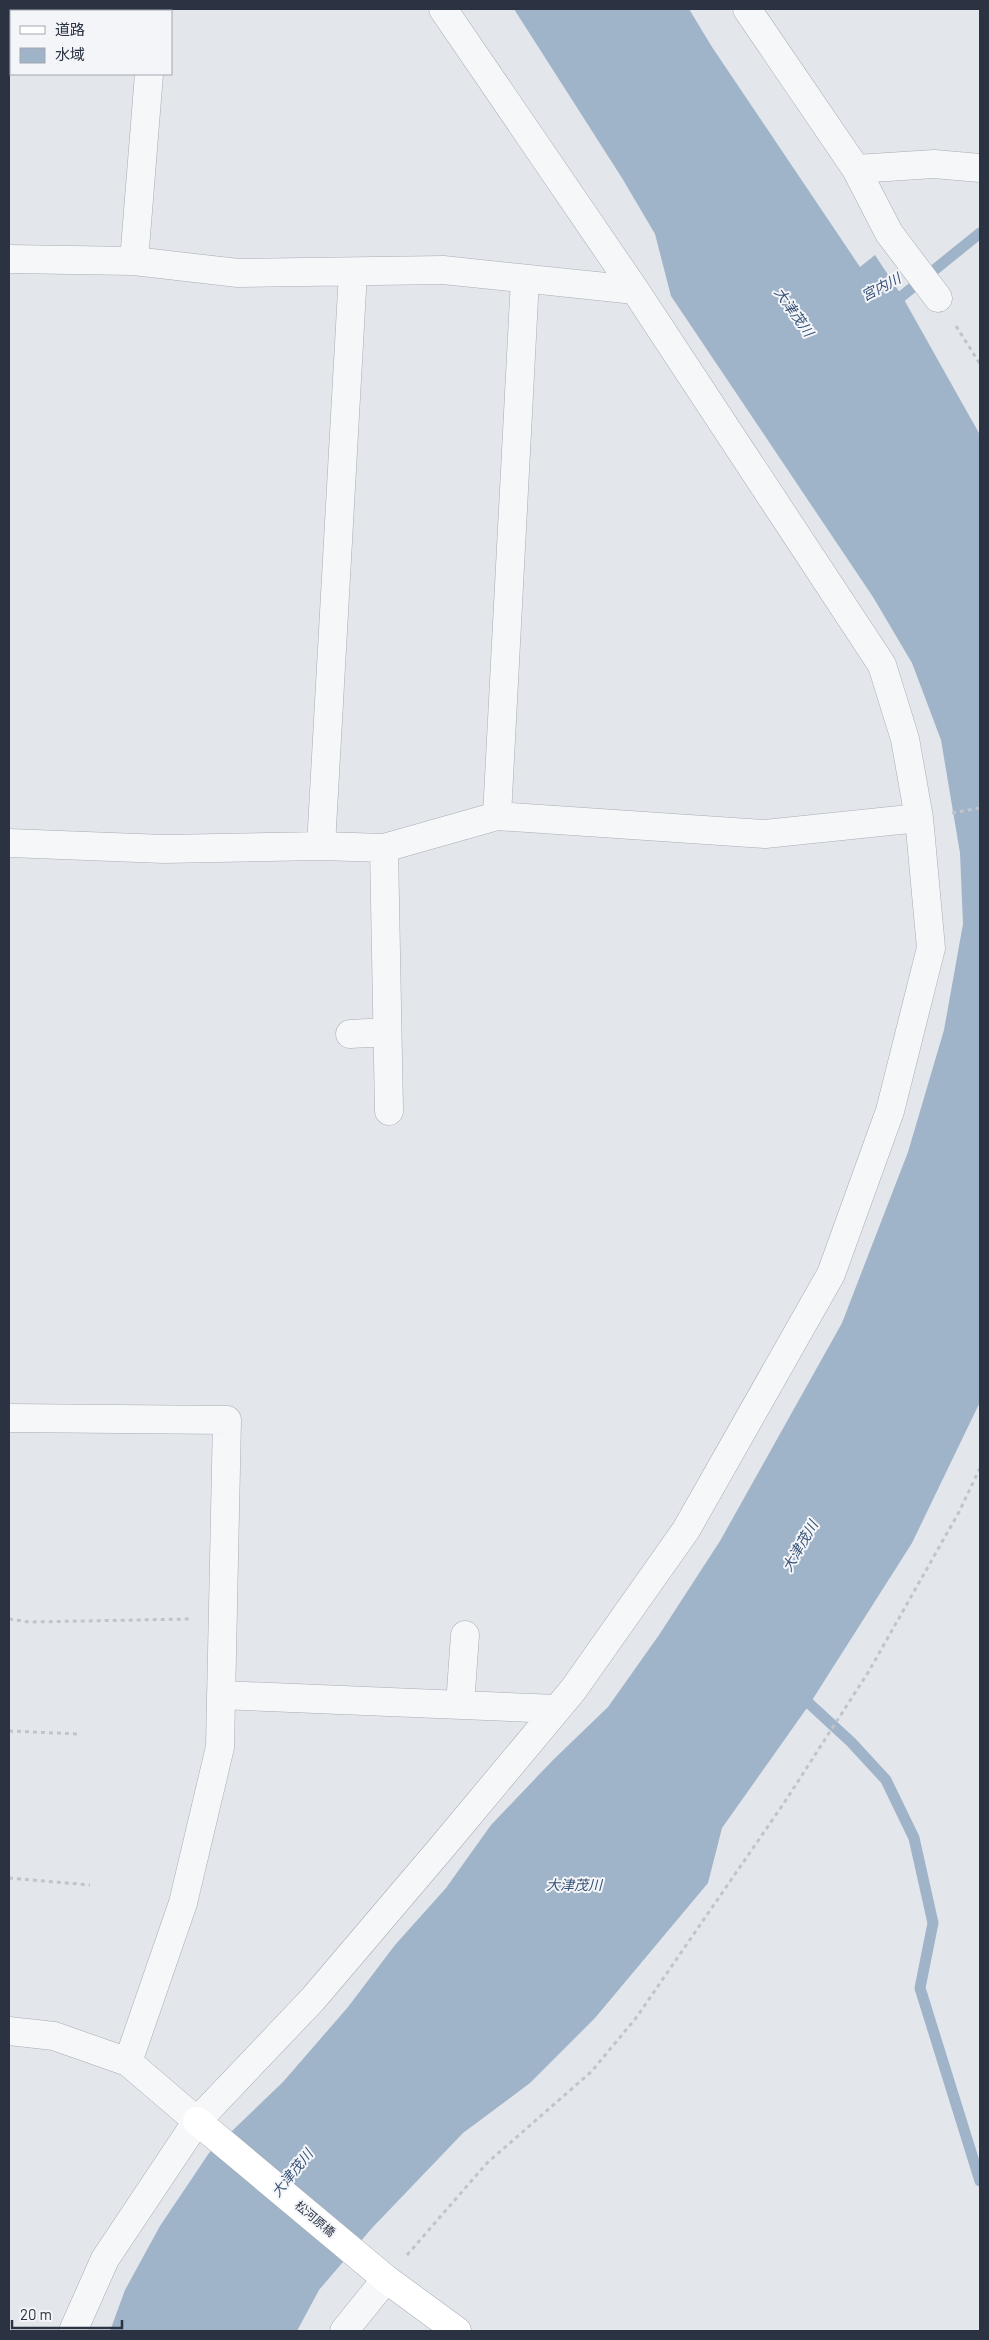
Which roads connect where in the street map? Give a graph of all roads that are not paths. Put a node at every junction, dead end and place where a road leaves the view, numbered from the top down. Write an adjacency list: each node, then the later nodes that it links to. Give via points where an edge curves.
1 (443, 9): 10 (street)
2 (747, 9): 5 (street)
3 (149, 75): 7 (street)
4 (980, 168): 5 (street, via 934,164)
5 (856, 169): 11 (street, via 889,233)
6 (9, 259): 7 (street)
7 (134, 261): 8 (street, via 238,273)
8 (353, 272): 9 (street, via 443,270); 15 (street)
9 (525, 279): 10 (street); 12 (street)
10 (635, 290): 13 (street, via 882,666 905,739)
11 (938, 298)
12 (497, 816): 13 (street, via 765,834); 16 (street)
13 (919, 818): 24 (street, via 931,948 890,1111 831,1274 686,1530)
14 (9, 843): 15 (street, via 164,849)
15 (321, 846): 16 (street)
16 (384, 848): 17 (street)
17 (387, 1032): 18 (street); 19 (street)
18 (350, 1034)
19 (389, 1110)
20 (9, 1418): 22 (street, via 227,1420)
21 (465, 1635): 23 (street)
22 (221, 1696): 23 (street); 26 (street, via 220,1747 183,1903)
23 (460, 1705): 24 (street)
24 (557, 1709): 27 (street, via 313,1999)
25 (9, 2031): 26 (street, via 54,2036)
26 (128, 2062): 27 (street)
27 (197, 2121): 28 (street, 松河原橋); 29 (street, via 104,2259)
28 (386, 2279): 30 (street); 31 (street, 松河原橋)
29 (73, 2331)
30 (344, 2331)
31 (457, 2331)

